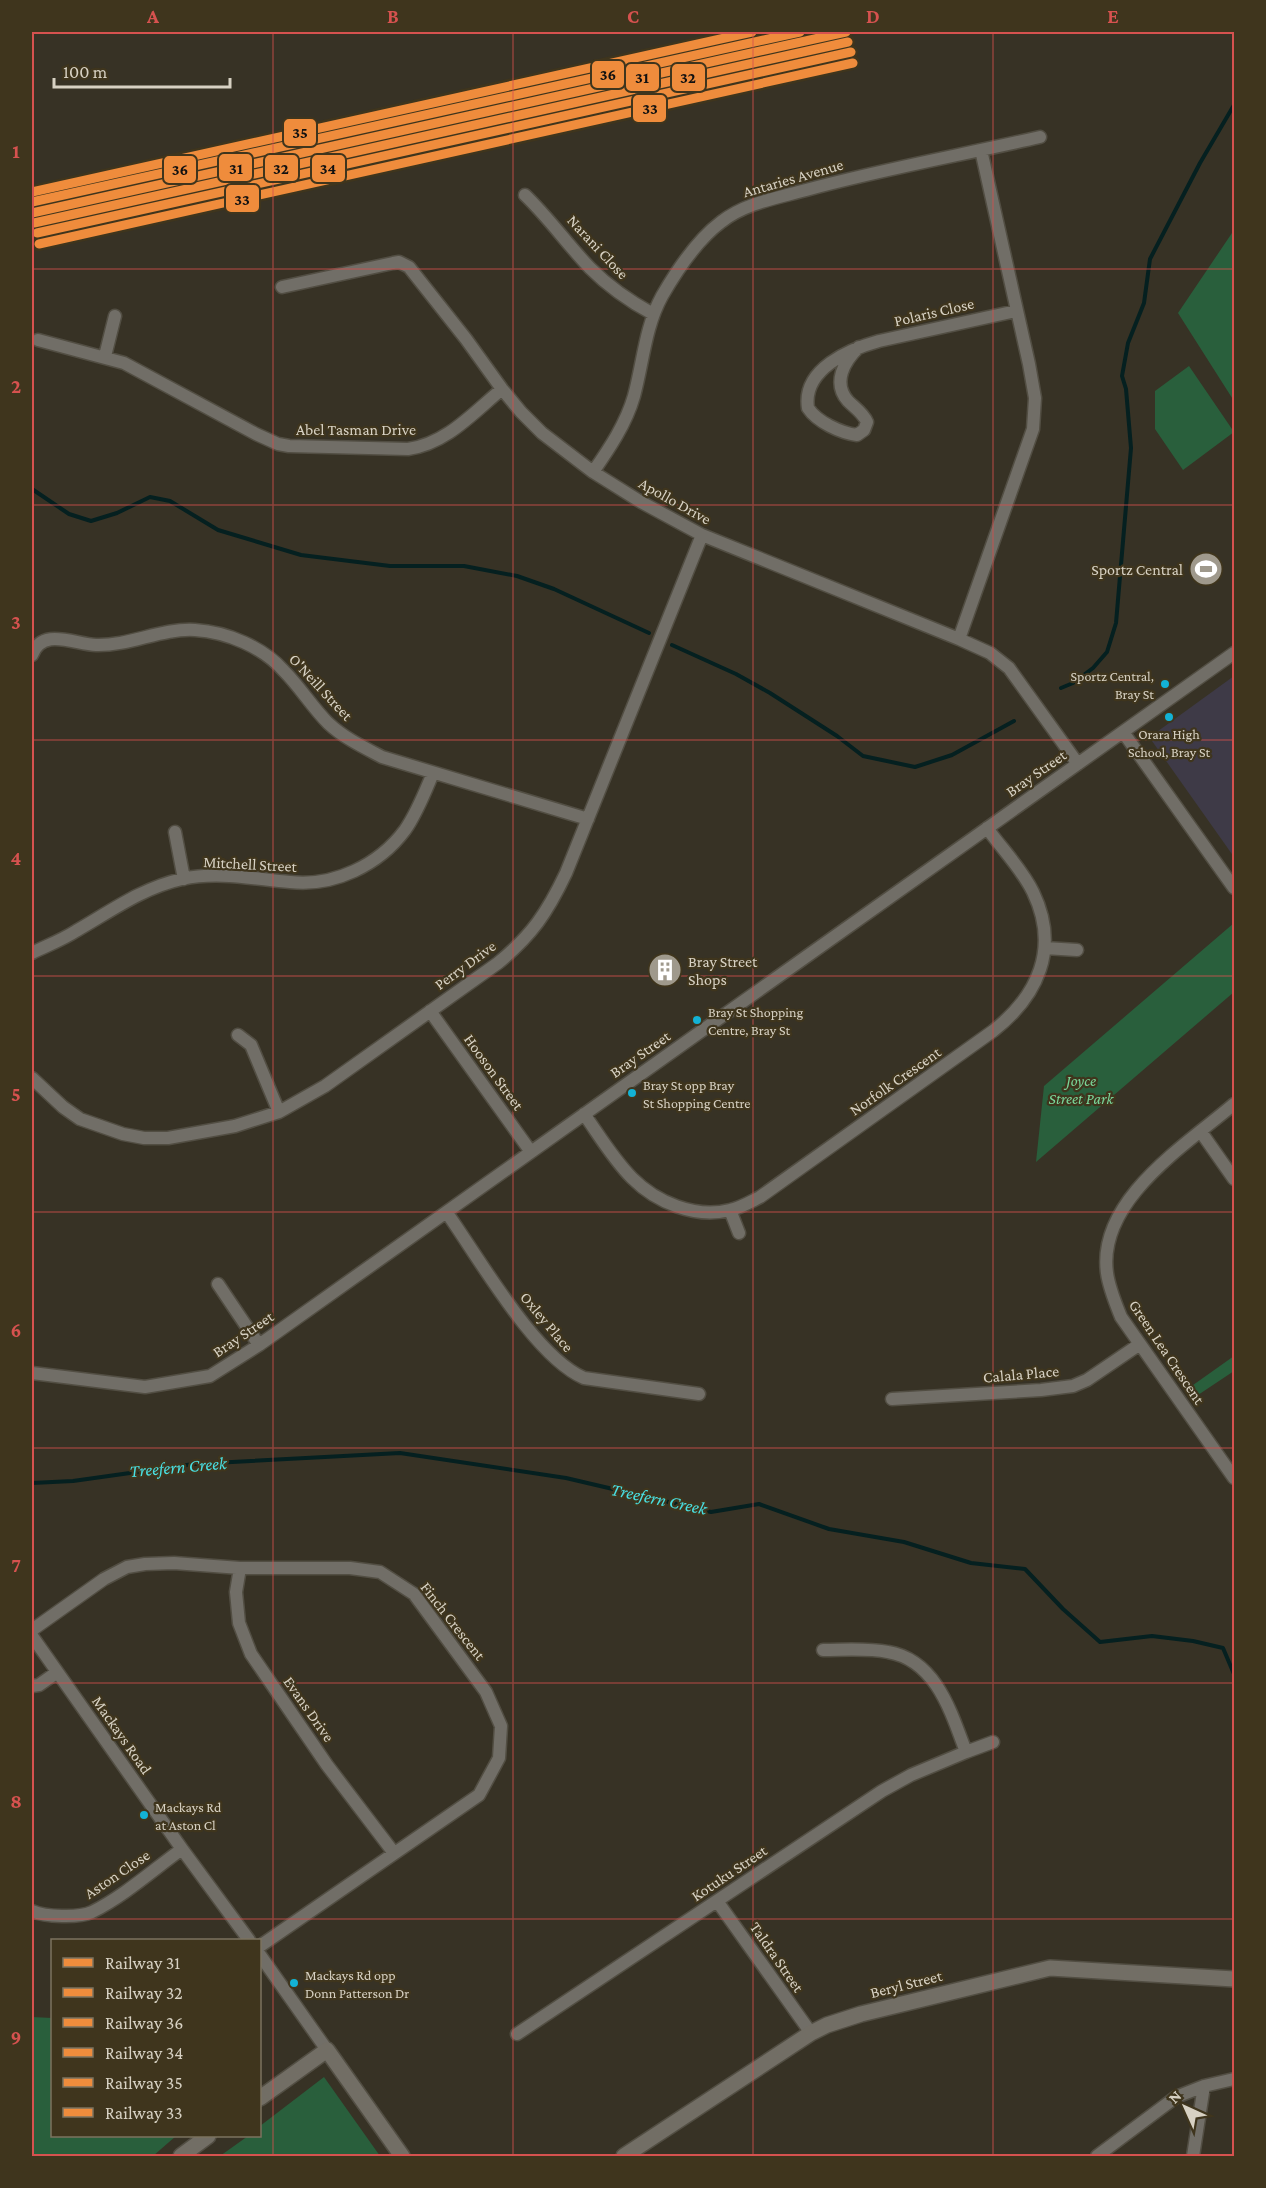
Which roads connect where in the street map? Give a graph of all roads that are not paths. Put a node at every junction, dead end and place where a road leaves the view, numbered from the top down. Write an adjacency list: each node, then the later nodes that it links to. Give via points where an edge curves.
1 (1040, 137): 2 (street, Antaries Avenue)
2 (981, 150): 5 (street); 6 (street, Antaries Avenue, via 849,178 735,213 697,246)
3 (525, 195): 6 (street, Narani Close, via 604,282)
4 (282, 287): 11 (street, Apollo Drive, via 393,262 404,263 460,330)
5 (1016, 310): 9 (street, Polaris Close); 14 (street, via 1035,398 1033,429)
6 (653, 314): 12 (street, Antaries Avenue, via 628,413)
7 (115, 316): 10 (street)
8 (38, 340): 10 (street, Abel Tasman Drive)
9 (859, 347): 9 (street, Polaris Close, via 847,359 840,382 844,396 867,422 857,435 816,417 807,402 822,371 838,356)
10 (105, 356): 11 (street, Abel Tasman Drive, via 146,373 261,437 290,446 408,449 426,445 446,435)
11 (502, 389): 12 (street, Apollo Drive, via 542,433)
12 (593, 472): 13 (street, Apollo Drive)
13 (702, 535): 14 (street, Apollo Drive); 20 (street, Perry Drive)
14 (959, 639): 18 (street, Apollo Drive, via 1009,668)
15 (1234, 653): 17 (street, Bray Street)
16 (32, 655): 19 (street, O'Neill Street, via 38,644 51,639 99,645 177,630 214,633 253,647 268,657 283,669 328,723 360,745 382,757)
17 (1123, 732): 18 (street, Bray Street); 24 (street)
18 (1078, 764): 21 (street, Bray Street)
19 (433, 773): 20 (street, O'Neill Street); 23 (street, Mitchell Street, via 405,829 383,853 354,871 312,883 230,876)
20 (588, 819): 28 (street, Perry Drive, via 566,873 538,924 498,963)
21 (987, 828): 25 (street, Norfolk Crescent, via 1033,891 1041,911); 33 (street, Bray Street)
22 (175, 832): 23 (street)
23 (184, 879): 27 (street, Mitchell Street, via 144,891)
24 (1234, 888)
25 (1045, 948): 26 (street); 37 (street, Norfolk Crescent, via 1032,990 1008,1019 760,1197)
26 (1077, 950)
27 (32, 953)
28 (430, 1011): 32 (street, Perry Drive, via 325,1086); 35 (street, Hooson Street)
29 (238, 1035): 32 (street, via 251,1045)
30 (32, 1078): 32 (street, Perry Drive, via 80,1119 144,1138 215,1130)
31 (1234, 1104): 34 (street, Green Lea Crescent)
32 (279, 1112)
33 (584, 1114): 35 (street, Bray Street); 37 (street, Norfolk Crescent, via 644,1190 679,1207 713,1213)
34 (1201, 1132): 36 (street); 41 (street, Green Lea Crescent, via 1133,1192 1116,1219 1108,1246 1107,1271 1112,1295 1121,1317)
35 (531, 1152): 38 (street, Bray Street)
36 (1234, 1179)
37 (730, 1210): 39 (street)
38 (447, 1213): 42 (street, Bray Street); 44 (street, Oxley Place, via 520,1317 555,1360 572,1373)
39 (739, 1233)
40 (218, 1284): 42 (street)
41 (1140, 1344): 45 (street, Calala Place, via 1073,1386); 46 (street, Green Lea Crescent)
42 (259, 1345): 43 (street, Bray Street, via 210,1376 145,1387)
43 (32, 1373)
44 (699, 1394)
45 (892, 1399)
46 (1234, 1478)
47 (240, 1568): 48 (street, Finch Crescent, via 174,1563 127,1567); 56 (street, Evans Drive, via 236,1592 239,1623 251,1654 327,1765); 56 (street, Finch Crescent, via 350,1568 380,1572 414,1594 486,1692 501,1726 499,1758 479,1795)
48 (32, 1630)
49 (32, 1636): 51 (street, Mackays Road)
50 (823, 1650): 54 (street, via 889,1652 914,1662 935,1681)
51 (56, 1673): 52 (street); 55 (street, Mackays Road)
52 (32, 1686)
53 (993, 1742): 54 (street, Kotuku Street)
54 (966, 1752): 57 (street, Kotuku Street, via 882,1791)
55 (182, 1849): 58 (street, Aston Close, via 90,1913 64,1916); 59 (street, Mackays Road)
56 (394, 1853): 60 (street, Finch Crescent)
57 (717, 1901): 63 (street, Taldra Street); 64 (street, Kotuku Street)
58 (32, 1911)
59 (248, 1939)
60 (261, 1945)
61 (261, 1956): 65 (street)
62 (1234, 1979): 63 (main road, Beryl Street, via 1050,1968 861,2014)
63 (811, 2033): 72 (main road, Beryl Street)
64 (517, 2034)
65 (327, 2050): 68 (main road); 71 (main road)
66 (1234, 2079): 67 (street)
67 (1204, 2086): 73 (street, via 1168,2101); 74 (street)
68 (261, 2097)
69 (207, 2137): 70 (main road)
70 (181, 2157)
71 (402, 2157)
72 (624, 2157)
73 (1097, 2157)
74 (1193, 2157)

